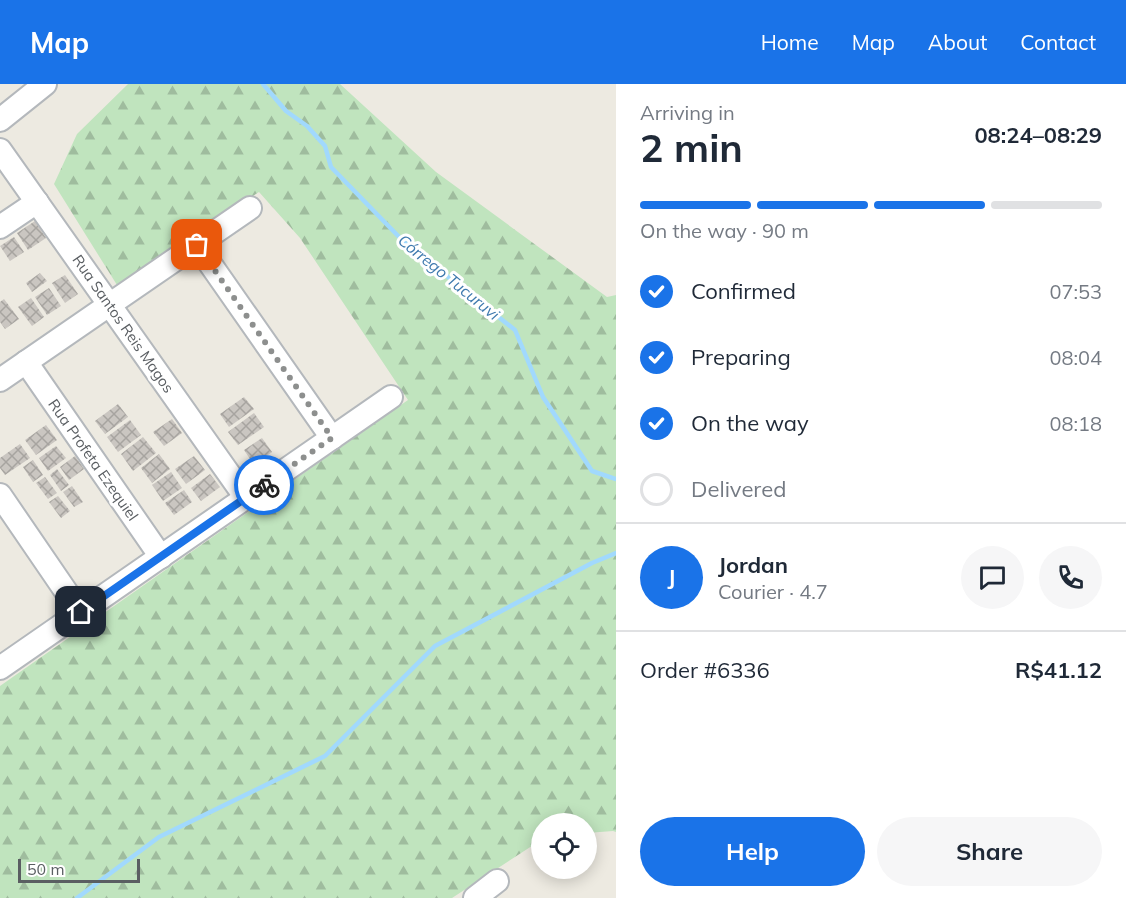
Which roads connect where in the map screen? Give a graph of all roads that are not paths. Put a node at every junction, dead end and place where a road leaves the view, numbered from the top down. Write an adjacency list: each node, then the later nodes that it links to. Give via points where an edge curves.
1 (45, 84): 2 (street)
2 (0, 120)
3 (0, 150): 4 (street, Rua Santos Reis Magos)
4 (37, 202): 6 (street); 8 (street, Rua Santos Reis Magos)
5 (250, 208): 7 (street)
6 (0, 227)
7 (197, 245): 8 (street); 12 (street)
8 (110, 305): 9 (street); 14 (street, Rua Santos Reis Magos)
9 (26, 362): 10 (street); 15 (street, Rua Profeta Ezequiel)
10 (0, 380)
11 (391, 397): 12 (street)
12 (332, 438): 14 (street)
13 (0, 495): 16 (street)
14 (246, 498): 15 (street)
15 (161, 557): 16 (street)
16 (81, 612): 17 (street)
17 (0, 668)
18 (497, 881): 19 (street)
19 (475, 898)

